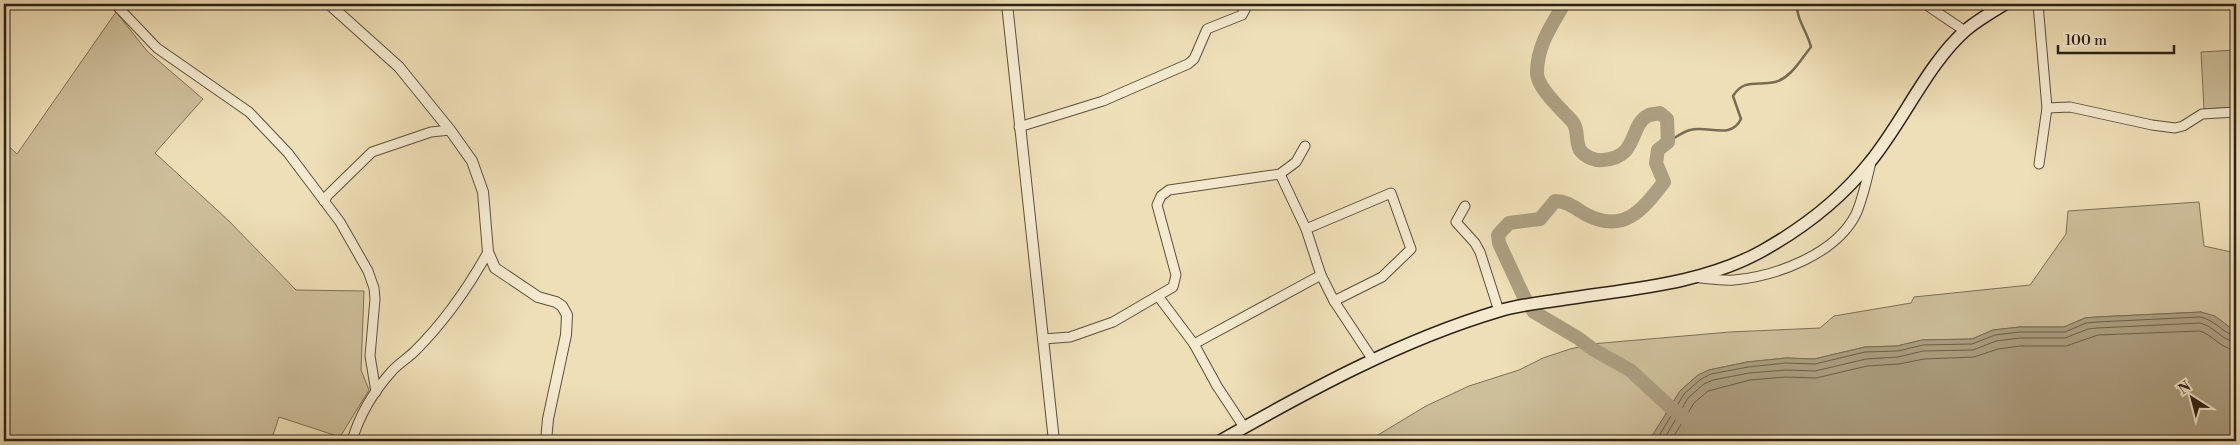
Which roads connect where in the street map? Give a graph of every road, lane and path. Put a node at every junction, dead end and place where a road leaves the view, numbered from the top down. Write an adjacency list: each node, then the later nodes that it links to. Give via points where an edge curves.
1 (115, 4): 17 (street, via 158,48 249,112 288,153)
2 (329, 4): 12 (street, via 399,67)
3 (1007, 4): 11 (street)
4 (1248, 4): 11 (street, via 1242,15 1208,29 1194,59 1188,64 1104,101)
5 (1925, 4): 8 (street)
6 (2005, 4): 8 (main road)
7 (2038, 4): 9 (street)
8 (1965, 31): 14 (main road, via 1929,75)
9 (2047, 108): 10 (street, via 2070,107 2175,128 2202,114); 15 (street)
10 (2236, 112)
11 (1020, 127): 26 (street)
12 (450, 130): 17 (street, via 431,132 372,152); 20 (street, via 472,161 483,192)
13 (1305, 146): 16 (street, via 1296,162)
14 (1871, 162): 22 (main road, via 1850,185 1796,230 1760,252); 22 (street, via 1855,214 1839,236 1822,251 1788,267 1735,280)
15 (2039, 164)
16 (1280, 174): 19 (street); 23 (street, via 1168,190 1161,196 1157,205 1176,275 1174,287)
17 (324, 201): 29 (street, via 359,254 374,288 370,356)
18 (1465, 206): 25 (street, via 1456,222 1480,252)
19 (1306, 229): 21 (street); 24 (street, via 1391,193 1411,249 1382,277)
20 (488, 252): 29 (street, via 469,286); 32 (street, via 495,268 538,296 556,302 567,315)
21 (1322, 276): 24 (street); 27 (street)
22 (1692, 278): 25 (main road)
23 (1158, 296): 26 (street, via 1113,322 1070,337); 27 (street)
24 (1334, 301): 28 (street)
25 (1501, 310): 28 (main road)
26 (1043, 339): 33 (street)
27 (1194, 344): 30 (street)
28 (1373, 360): 30 (main road)
29 (376, 392): 31 (street, via 357,424)
30 (1244, 427): 34 (main road)
31 (352, 441)
32 (546, 441)
33 (1054, 441)
34 (1220, 441)

